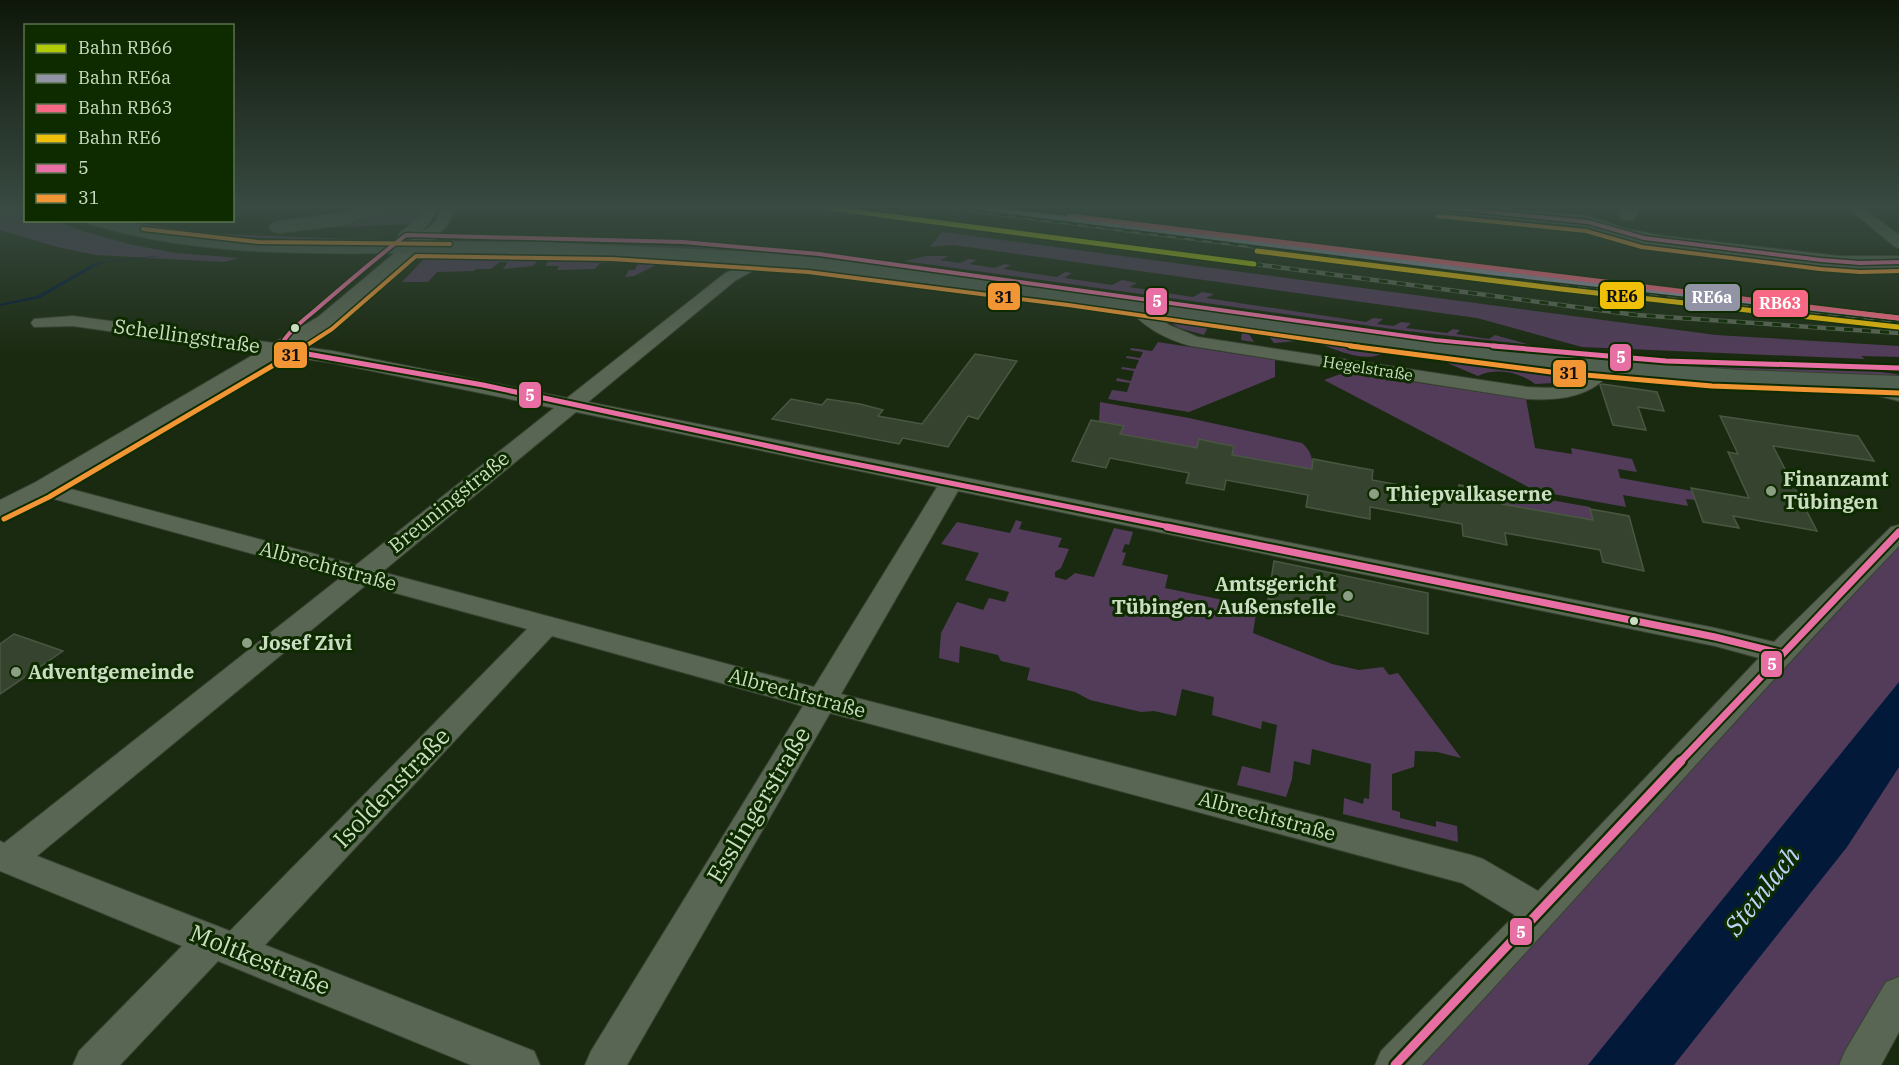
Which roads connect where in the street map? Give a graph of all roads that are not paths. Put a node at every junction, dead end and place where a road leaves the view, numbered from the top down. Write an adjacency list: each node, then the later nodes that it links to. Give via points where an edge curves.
1 (335, 257): 9 (main road)
2 (383, 257): 9 (street)
3 (393, 257): 11 (street, via 326,322)
4 (717, 257): 13 (main road, Hegelstraße, via 1135,305 1436,349 1604,368)
5 (835, 257): 12 (main road, Hegelstraße, via 1512,348 1666,361)
6 (1810, 257): 7 (street)
7 (1899, 262)
8 (753, 265): 16 (street, Breuningstraße, via 730,277)
9 (358, 272): 11 (street, via 284,339)
10 (40, 323): 11 (street, Schellingstraße, via 74,321)
11 (279, 349): 16 (street, Schellingstraße); 18 (street)
12 (1899, 368)
13 (1851, 383): 14 (main road, Hegelstraße); 15 (street, Hegelstraße)
14 (1899, 384)
15 (1899, 395)
16 (570, 404): 17 (street, Schellingstraße); 21 (street, Breuningstraße)
17 (951, 483): 23 (street, Schellingstraße); 24 (street, Esslingerstraße)
18 (44, 489): 19 (street); 21 (street, Albrechtstraße)
19 (5, 504)
20 (1899, 532): 23 (street)
21 (359, 575): 22 (street, Albrechtstraße); 25 (street, Breuningstraße)
22 (548, 624): 24 (street, Albrechtstraße); 27 (street, Isoldenstraße)
23 (1780, 653): 26 (street)
24 (822, 700): 26 (street, Albrechtstraße, via 1471,870); 31 (street, Esslingerstraße)
25 (5, 857): 27 (street, Moltkestraße)
26 (1542, 912): 32 (street)
27 (223, 946): 29 (street, Moltkestraße); 30 (street, Isoldenstraße)
28 (1899, 995): 33 (street)
29 (517, 1064)
30 (93, 1065)
31 (605, 1065)
32 (1395, 1065)
33 (1858, 1065)

